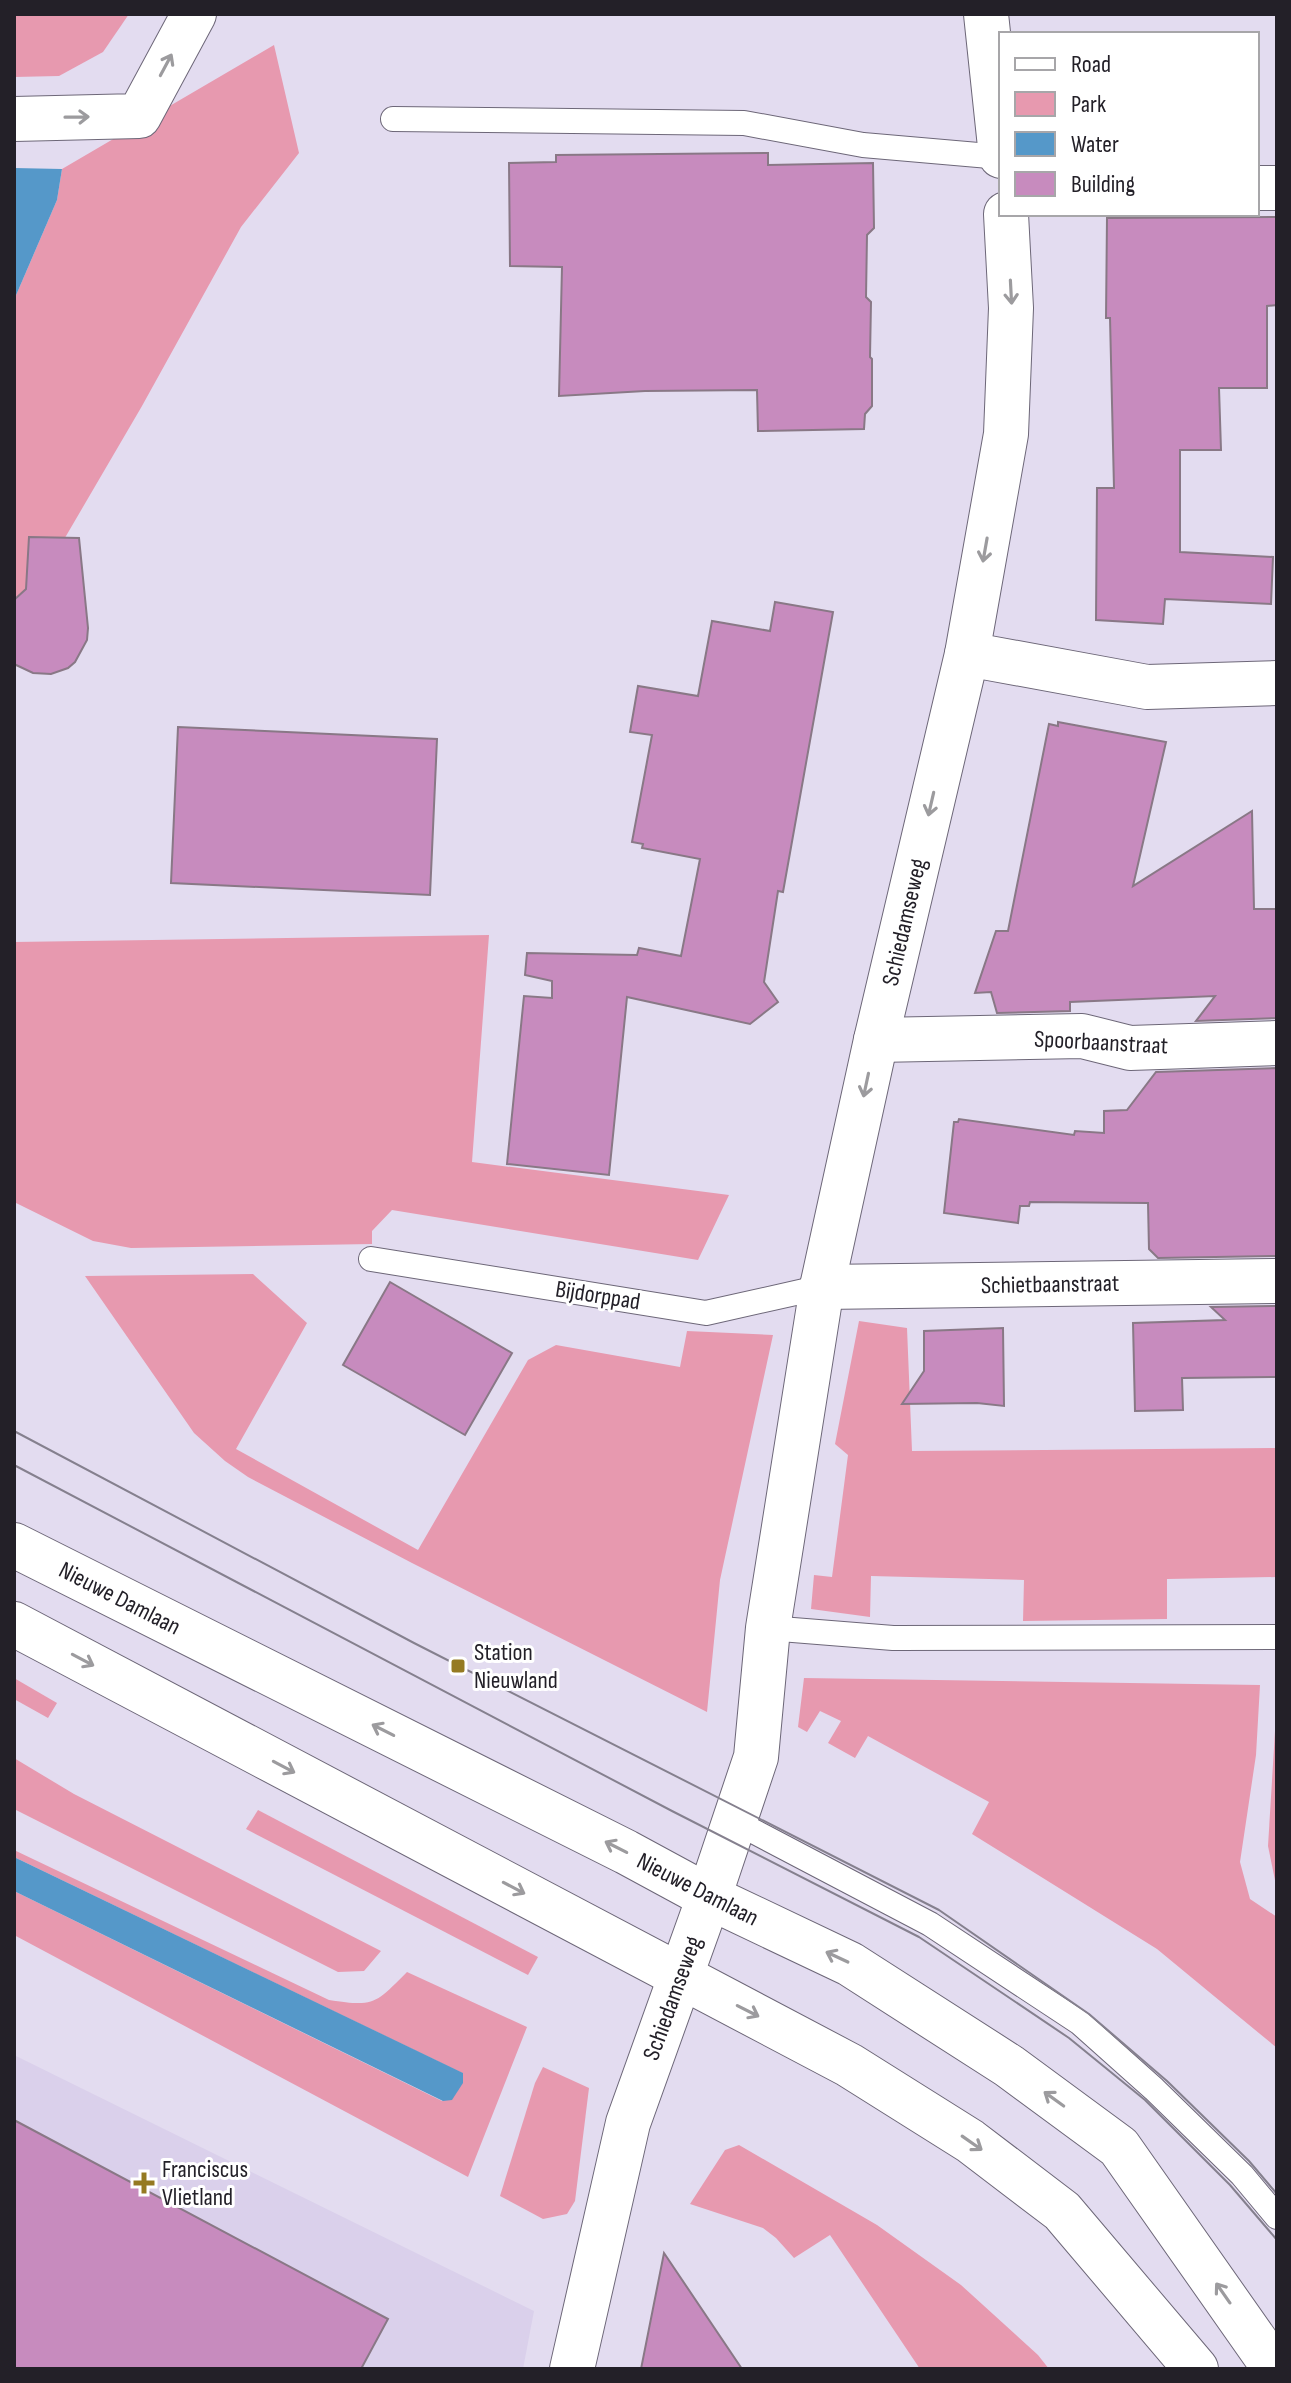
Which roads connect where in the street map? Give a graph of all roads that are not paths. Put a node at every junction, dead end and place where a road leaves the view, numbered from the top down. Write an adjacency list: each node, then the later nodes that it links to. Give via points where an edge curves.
1 (194, 14): 3 (street, one-way to 1, via 139,116)
2 (986, 14): 5 (street)
3 (14, 119)
4 (393, 119): 6 (lane, via 744,123 863,145)
5 (999, 137)
6 (999, 156)
7 (1006, 216): 8 (street, Schiedamseweg, one-way to 8, via 1011,308 1006,434)
8 (967, 654): 9 (street, via 1147,687); 10 (street, Schiedamseweg, one-way to 10)
9 (1277, 683)
10 (876, 1040): 11 (street, Spoorbaanstraat, via 1082,1036 1130,1048); 14 (street, Schiedamseweg, one-way to 14)
11 (1277, 1043)
12 (371, 1259): 14 (lane, Bijdorppad, via 706,1313)
13 (1277, 1281): 14 (street, Schietbaanstraat)
14 (822, 1287): 17 (street, Schiedamseweg)
15 (14, 1545): 20 (street, Nieuwe Damlaan, one-way to 15)
16 (14, 1624): 21 (street, one-way to 21)
17 (768, 1628): 18 (lane, via 893,1638); 19 (street, Schiedamseweg, via 756,1757)
18 (1277, 1637)
19 (734, 1821): 20 (street, Schiedamseweg); 22 (lane, via 930,1924 1080,2023 1242,2175)
20 (709, 1897): 21 (street, Schiedamseweg); 25 (street, Nieuwe Damlaan, one-way to 20, via 1119,2147 887,1986)
21 (679, 1976): 23 (street, Schiedamseweg, via 628,2123); 24 (street, one-way to 24, via 849,2065 970,2141 1062,2211)
22 (1277, 2217)
23 (572, 2369)
24 (1196, 2369)
25 (1275, 2369)

